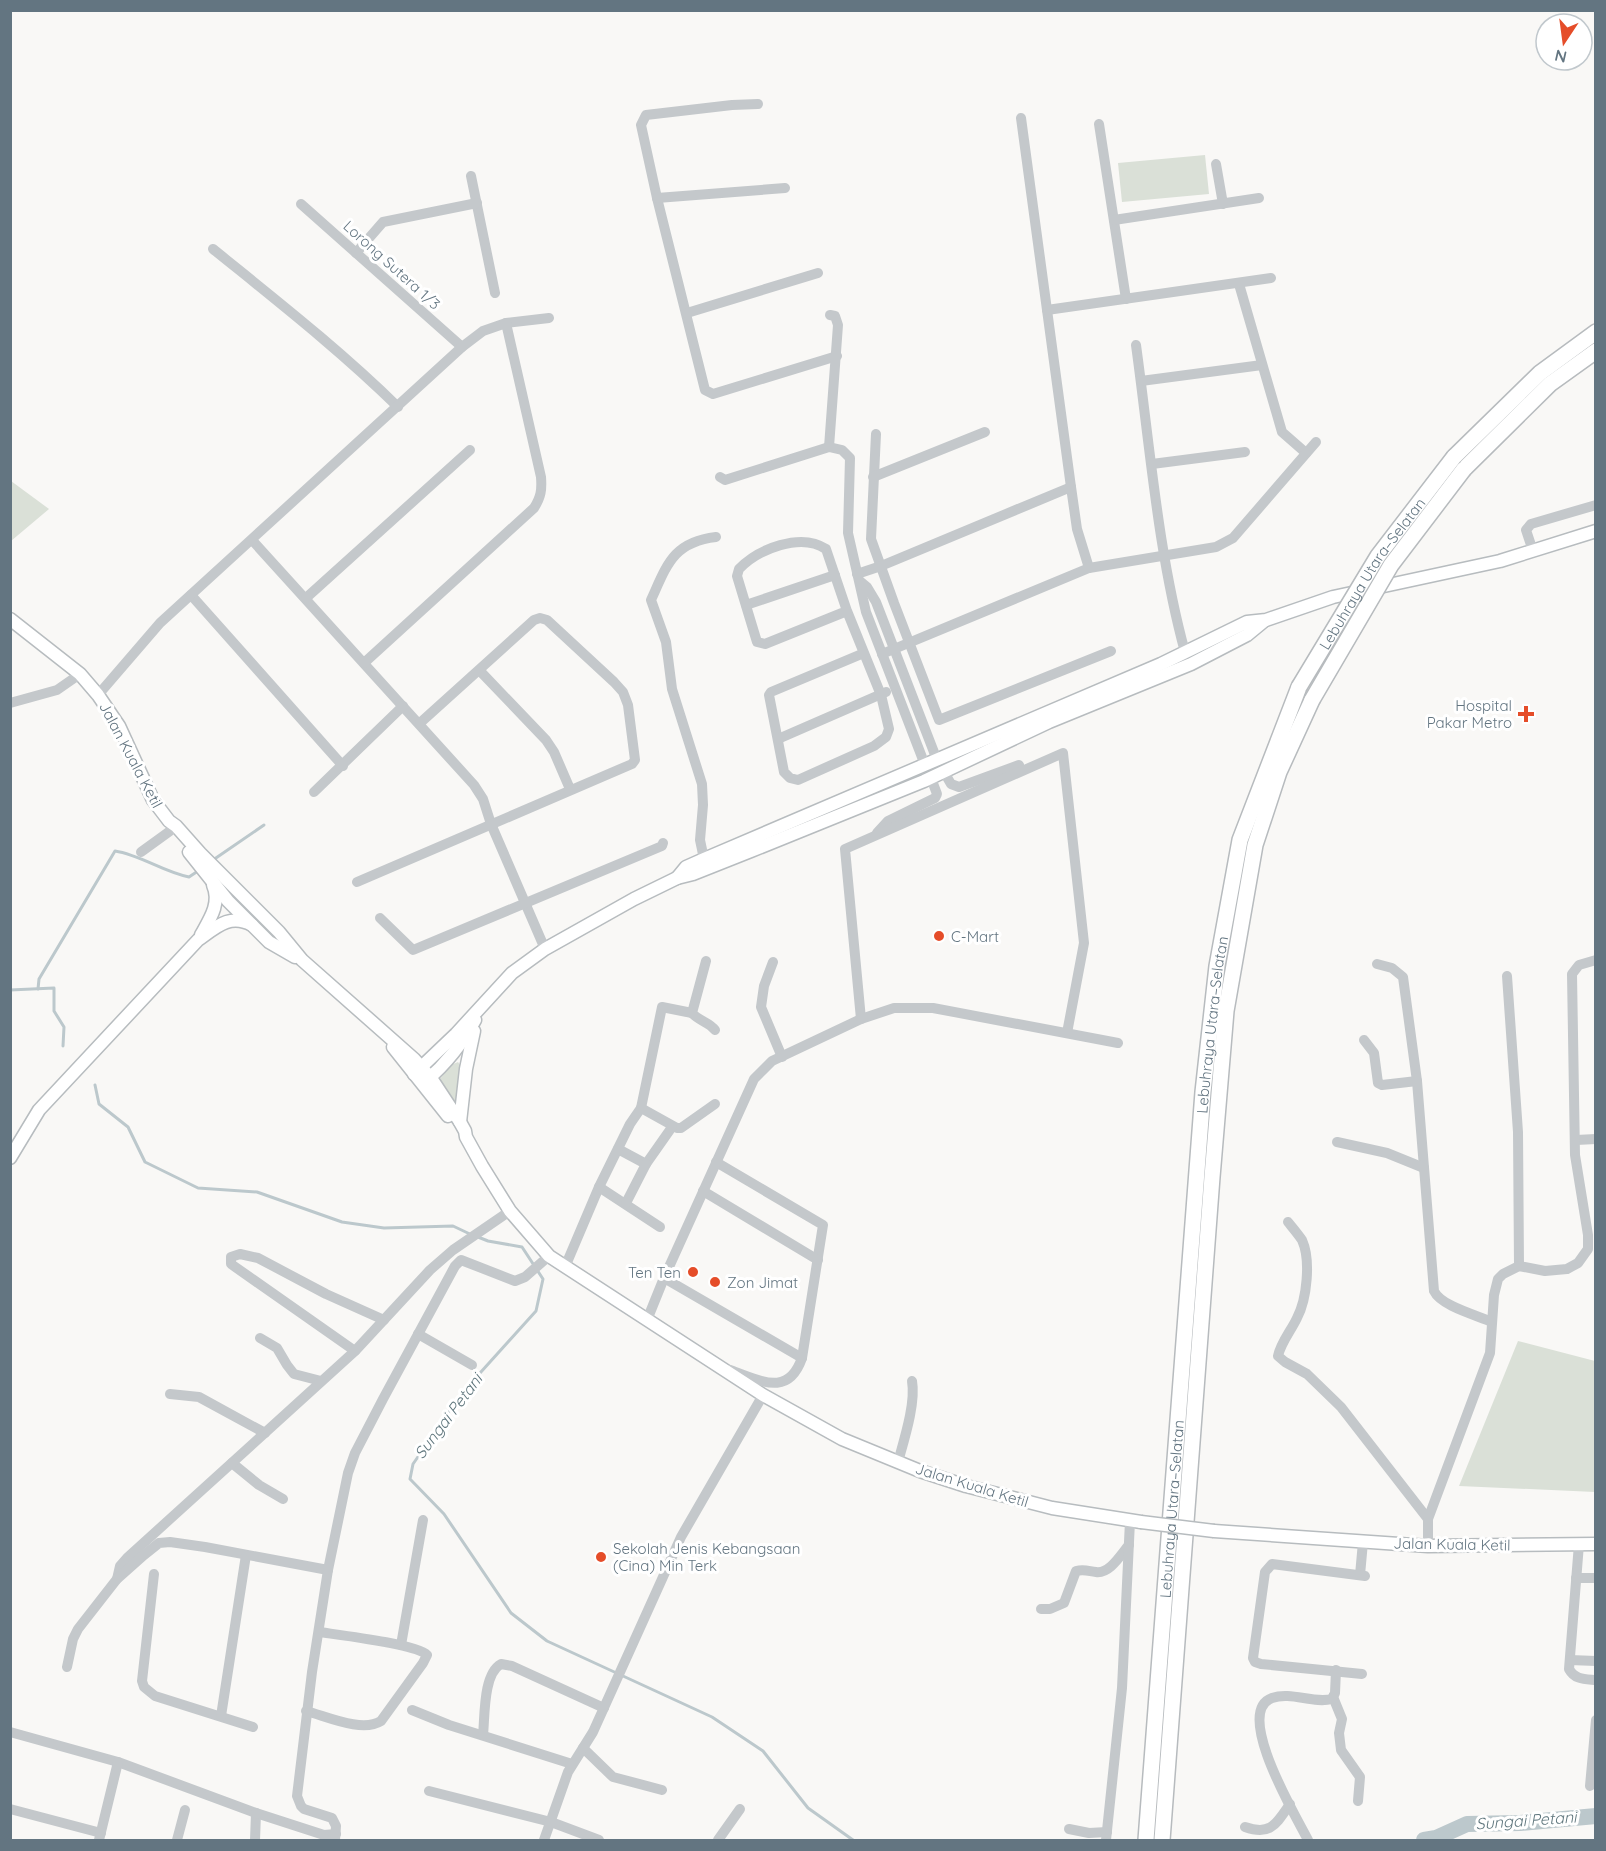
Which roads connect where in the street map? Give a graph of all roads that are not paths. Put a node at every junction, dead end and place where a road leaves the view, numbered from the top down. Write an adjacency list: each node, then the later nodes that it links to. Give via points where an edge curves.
1 (758, 104): 7 (street, via 646,115 641,124)
2 (1021, 118): 20 (street)
3 (1099, 124): 12 (street)
4 (1216, 164): 11 (street)
5 (471, 176): 9 (street)
6 (785, 188): 7 (street)
7 (657, 198): 21 (street)
8 (1259, 198): 11 (street)
9 (477, 203): 14 (street, via 383,222); 18 (street)
10 (301, 204): 14 (street, Lorong Sutera 1/3)
11 (1223, 204): 12 (street)
12 (1114, 220): 19 (street)
13 (213, 249): 32 (street)
14 (356, 253): 27 (street, Lorong Sutera 1/3)
15 (818, 273): 21 (street)
16 (1271, 278): 17 (street)
17 (1239, 284): 19 (street); 30 (street)
18 (495, 293)
19 (1126, 299): 20 (street)
20 (1047, 310): 44 (street)
21 (687, 313): 29 (street, via 708,393)
22 (830, 315): 29 (street, via 835,316 838,325)
23 (549, 318): 24 (street)
24 (506, 323): 27 (street, via 483,332); 67 (street, via 541,477 540,499)
25 (1596, 332): 40 (highway, Lebuhraya Utara–Selatan, via 1540,373)
26 (1136, 345): 31 (street)
27 (462, 347): 32 (street)
28 (1596, 351): 40 (highway, Lebuhraya Utara–Selatan, via 1550,384)
29 (837, 356): 36 (street)
30 (1262, 365): 31 (street); 39 (street, via 1282,432)
31 (1141, 381): 41 (street)
32 (398, 407): 48 (street)
33 (985, 432): 43 (street)
34 (876, 434): 43 (street)
35 (1316, 442): 39 (street)
36 (830, 447): 42 (street, via 725,480); 54 (street, via 843,450 850,458 848,533)
37 (471, 450): 56 (street)
38 (1245, 452): 41 (street)
39 (1306, 453): 50 (street, via 1233,538 1216,547)
40 (1459, 463): 218 (highway, Lebuhraya Utara–Selatan, bridge, via 1378,556 1299,687 1240,840 1217,966 1203,1092); 219 (highway, Lebuhraya Utara–Selatan, bridge, via 1391,565 1312,700 1279,772 1255,845 1226,1011)
41 (1152, 464): 50 (street)
42 (720, 477)
43 (873, 477): 51 (street, via 871,539)
44 (1071, 487): 51 (street); 52 (street, via 1077,529)
45 (1596, 504): 49 (street, via 1531,524 1526,530)
46 (1596, 531): 49 (main road)
47 (716, 537): 90 (street, via 698,539 678,552 651,600 666,642 672,689 702,784 700,840)
48 (252, 540): 55 (street); 56 (street)
49 (1533, 551): 60 (main road, via 1465,570 1333,597)
50 (1164, 556): 52 (street); 64 (street)
51 (882, 566): 54 (street); 61 (street)
52 (1089, 568): 61 (street)
53 (835, 575): 57 (street); 57 (street, via 826,549 819,544 788,543 760,554 739,569 737,576); 58 (street)
54 (859, 578): 62 (street, via 876,602); 66 (street, via 866,612)
55 (191, 595): 72 (street, via 160,623); 80 (street)
56 (306, 598): 67 (street)
57 (746, 605): 58 (street, via 755,638 762,645)
58 (847, 611): 65 (street)
59 (10, 619): 69 (main road, Jalan Kuala Ketil)
60 (1266, 620): 64 (main road, via 1247,622); 81 (main road, via 1191,664)
61 (909, 643): 62 (street); 63 (street, via 939,720)
62 (894, 649): 66 (street); 77 (street)
63 (1111, 651)
64 (1185, 652): 77 (main road)
65 (864, 653): 71 (street); 76 (street, via 770,693)
66 (882, 654): 70 (street)
67 (364, 663): 74 (street)
68 (480, 670): 75 (street); 83 (street, via 546,740); 83 (street, via 540,618 547,620 623,692 635,760)
69 (80, 674): 72 (main road, Jalan Kuala Ketil); 73 (street, via 57,690)
70 (895, 689): 71 (street); 79 (street)
71 (881, 694): 76 (street); 76 (street, via 889,729 886,737 798,780 784,772)
72 (98, 695): 86 (main road, Jalan Kuala Ketil)
73 (10, 703)
74 (404, 706): 75 (street); 80 (street)
75 (420, 723): 85 (street, via 474,785)
76 (778, 739)
77 (937, 760): 79 (main road); 81 (main road)
78 (1045, 761): 81 (street, via 1031,761 959,787 951,784); 87 (street); 112 (street, via 1063,753 1083,937)
79 (925, 765): 82 (main road); 90 (main road)
80 (343, 766): 84 (street)
81 (944, 771): 82 (main road)
82 (931, 777): 87 (street, via 935,798 888,821); 92 (main road)
83 (570, 789): 85 (street)
84 (314, 792)
85 (491, 824): 93 (street); 95 (street)
86 (169, 826): 89 (street); 91 (main road, Jalan Kuala Ketil, via 176,826)
87 (875, 836): 110 (street, via 844,849)
88 (663, 843): 95 (street)
89 (141, 852)
90 (704, 859): 92 (main road, via 686,867)
91 (211, 874): 94 (main road, Jalan Kuala Ketil); 96 (main road, Jalan Kuala Ketil); 98 (main road, via 217,899)
92 (677, 878): 100 (main road)
93 (357, 882)
94 (241, 894): 96 (main road); 101 (main road, Jalan Kuala Ketil)
95 (525, 902): 97 (street, via 412,950); 100 (street)
96 (231, 904): 98 (main road); 99 (main road, Jalan Kuala Ketil)
97 (380, 918)
98 (212, 925): 99 (main road, via 242,919); 128 (main road, via 39,1110)
99 (252, 925): 101 (main road, Jalan Kuala Ketil, via 269,942)
100 (545, 949): 107 (main road, via 512,973)
101 (302, 960): 116 (main road, Jalan Kuala Ketil, via 378,1027)
102 (1596, 960): 125 (street, via 1579,965 1572,974)
103 (706, 961): 108 (street)
104 (773, 962): 115 (street, via 761,1007)
105 (1377, 964): 118 (street, via 1392,968 1402,977)
106 (1507, 976): 143 (street, via 1518,1125)
107 (487, 1000): 109 (main road); 116 (main road)
108 (692, 1013): 111 (street); 120 (street, via 662,1007)
109 (477, 1018): 117 (main road, via 464,1041); 121 (main road)
110 (861, 1019): 112 (street, via 894,1008 933,1008); 115 (street)
111 (715, 1030)
112 (1067, 1033): 114 (street)
113 (1364, 1040): 118 (street, via 1374,1053 1378,1083)
114 (1118, 1043)
115 (782, 1057): 129 (street, via 754,1079)
116 (418, 1071): 117 (main road, Jalan Kuala Ketil)
117 (427, 1081): 121 (main road, Jalan Kuala Ketil); 123 (main road, Jalan Kuala Ketil)
118 (1417, 1081): 131 (street)
119 (715, 1104): 122 (street, via 681,1128)
120 (641, 1108): 122 (street); 127 (street)
121 (460, 1122): 123 (main road, Jalan Kuala Ketil)
122 (672, 1127): 130 (street)
123 (465, 1137): 135 (main road, Jalan Kuala Ketil)
124 (1596, 1139): 125 (street)
125 (1576, 1140): 139 (street, via 1577,1170)
126 (1337, 1142): 131 (street, via 1387,1153)
127 (618, 1149): 130 (street); 132 (street)
128 (10, 1158)
129 (716, 1162): 133 (street); 142 (street, via 823,1225)
130 (646, 1164): 134 (street)
131 (1424, 1168): 148 (street, via 1436,1295)
132 (599, 1187): 134 (street); 144 (street)
133 (703, 1191): 142 (street); 145 (street)
134 (626, 1203): 137 (street)
135 (510, 1211): 138 (street); 141 (main road, Jalan Kuala Ketil)
136 (1288, 1222): 163 (street, via 1301,1239 1307,1256 1306,1277 1298,1317 1278,1356 1307,1374 1341,1407)
137 (660, 1227)
138 (455, 1247): 140 (street); 146 (street)
139 (1592, 1248): 143 (street, via 1567,1269 1545,1271)
140 (461, 1260): 141 (street, via 511,1281 525,1277); 149 (street)
141 (545, 1260): 144 (main road, Jalan Kuala Ketil)
142 (818, 1260): 152 (street)
143 (1519, 1266): 148 (street, via 1498,1278)
144 (565, 1267): 147 (main road, Jalan Kuala Ketil)
145 (664, 1278): 147 (street); 152 (street)
146 (384, 1320): 151 (street); 151 (street, via 258,1258 240,1254 231,1257 231,1264)
147 (647, 1320): 154 (main road, Jalan Kuala Ketil)
148 (1492, 1322): 163 (street, via 1490,1353)
149 (418, 1334): 153 (street); 172 (street, via 351,1463)
150 (260, 1338): 155 (street, via 277,1348 294,1374)
151 (355, 1351): 155 (street)
152 (802, 1358): 154 (street, via 795,1375 778,1383)
153 (472, 1365)
154 (724, 1368): 158 (main road, Jalan Kuala Ketil)
155 (321, 1381): 159 (street)
156 (912, 1381): 160 (street)
157 (170, 1394): 159 (street, via 199,1397)
158 (763, 1395): 160 (main road, Jalan Kuala Ketil, via 825,1431); 187 (street, via 681,1537)
159 (265, 1433): 161 (street)
160 (898, 1462): 165 (main road, Jalan Kuala Ketil, via 966,1486 1052,1508)
161 (232, 1463): 162 (street); 176 (street, via 127,1558 120,1566)
162 (283, 1499)
163 (1428, 1519): 170 (street)
164 (423, 1520): 179 (street)
165 (1135, 1521): 166 (main road, Jalan Kuala Ketil, bridge); 168 (street)
166 (1363, 1542): 170 (main road, Jalan Kuala Ketil); 183 (street, via 1363,1576 1275,1563 1265,1572 1255,1662)
167 (1596, 1544): 169 (main road, Jalan Kuala Ketil)
168 (1129, 1545): 177 (street, via 1105,1570 1076,1571 1064,1603 1050,1610); 210 (street, via 1122,1688)
169 (1579, 1545): 170 (main road, Jalan Kuala Ketil); 174 (street)
170 (1428, 1546)
171 (246, 1555): 172 (street); 176 (street, via 164,1542); 190 (street)
172 (328, 1570): 178 (street)
173 (154, 1574): 190 (street, via 144,1687 155,1696)
174 (1576, 1578): 175 (street); 180 (street)
175 (1596, 1578)
176 (117, 1580): 182 (street, via 78,1629)
177 (1041, 1609)
178 (320, 1632): 179 (street); 189 (street)
179 (400, 1645): 189 (street, via 426,1653 425,1659 381,1721 361,1726)
180 (1570, 1660): 181 (street); 185 (street, via 1572,1674)
181 (1596, 1661)
182 (67, 1667)
183 (1336, 1670): 184 (street); 186 (street)
184 (1362, 1674)
185 (1596, 1680)
186 (1333, 1697): 201 (street, via 1342,1719 1341,1750 1360,1777); 202 (street, via 1328,1701 1274,1697 1260,1709 1262,1745)
187 (604, 1708): 194 (street, via 501,1664 488,1685); 195 (street)
188 (412, 1710): 194 (street)
189 (306, 1711): 212 (street, via 297,1796 304,1809 332,1818)
190 (220, 1716): 192 (street)
191 (1596, 1720): 198 (street)
192 (253, 1727)
193 (10, 1732): 196 (street)
194 (483, 1735): 197 (street)
195 (583, 1748): 197 (street); 199 (street, via 614,1777)
196 (118, 1762): 206 (street); 211 (street)
197 (572, 1764): 207 (street)
198 (1590, 1786)
199 (662, 1790)
200 (429, 1791): 207 (street)
201 (1358, 1801)
202 (1290, 1804): 208 (street, via 1272,1827 1260,1832); 220 (street)
203 (10, 1809): 211 (street)
204 (740, 1809): 217 (street)
205 (185, 1810): 213 (street)
206 (256, 1814): 212 (street); 214 (street)
207 (551, 1822): 215 (street); 216 (street)
208 (1245, 1827)
209 (1069, 1828): 210 (street)
210 (1107, 1836)
211 (100, 1837)
212 (335, 1837)
213 (177, 1840)
214 (255, 1840)
215 (544, 1840)
216 (599, 1840)
217 (718, 1840)
218 (1146, 1840)
219 (1162, 1840)
220 (1308, 1840)

